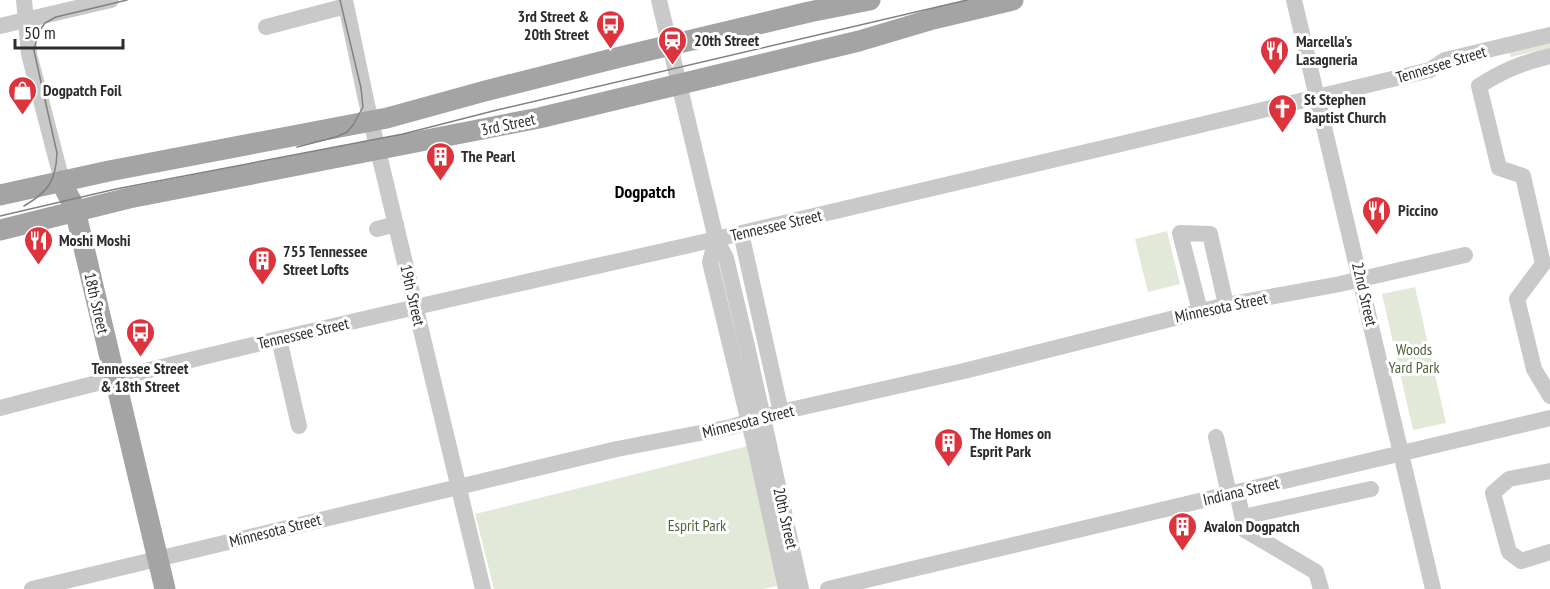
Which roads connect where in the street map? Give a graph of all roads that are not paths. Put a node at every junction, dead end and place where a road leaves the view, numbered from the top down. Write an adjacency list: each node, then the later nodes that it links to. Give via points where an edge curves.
1 (24, 0): 8 (street, 18th Street)
2 (111, 0): 8 (street)
3 (659, 0): 12 (street, 20th Street)
4 (870, 0): 12 (main road)
5 (1013, 0): 14 (main road, 3rd Street)
6 (1294, 0): 15 (street, 22nd Street)
7 (346, 3): 10 (street); 16 (street, 19th Street)
8 (26, 20): 9 (street); 18 (street, 18th Street, via 45,146)
9 (0, 26)
10 (266, 27)
11 (1550, 35): 15 (street, Tennessee Street)
12 (670, 45): 14 (street, 20th Street); 16 (main road)
13 (1550, 56): 33 (street, via 1520,63 1479,86 1499,168 1523,176 1526,187 1543,264 1517,299 1534,369)
14 (679, 84): 17 (main road, 3rd Street); 25 (street, 20th Street)
15 (1318, 97): 24 (street, Tennessee Street); 27 (street, 22nd Street)
16 (371, 122): 17 (street, 19th Street); 18 (main road)
17 (378, 151): 20 (main road, 3rd Street); 21 (street, 19th Street)
18 (62, 181): 19 (main road); 20 (main road, 18th Street)
19 (0, 195)
20 (75, 210): 23 (main road, 3rd Street); 32 (main road, 18th Street)
21 (396, 224): 22 (street); 29 (street, 19th Street)
22 (377, 229)
23 (0, 230)
24 (741, 233): 25 (street, Tennessee Street); 35 (street)
25 (716, 239): 29 (street, Tennessee Street); 37 (street, 20th Street, via 710,262); 52 (street, 20th Street, bridge, via 726,258)
26 (1465, 255): 27 (street, Minnesota Street)
27 (1361, 278): 28 (street, Minnesota Street); 40 (street, 22nd Street)
28 (1226, 305): 30 (street, Minnesota Street); 30 (street, via 1210,234 1180,233)
29 (416, 306): 31 (street, Tennessee Street); 42 (street, 19th Street)
30 (1200, 311): 35 (street, Minnesota Street)
31 (279, 339): 32 (street, Tennessee Street); 38 (street)
32 (115, 378): 34 (street, Tennessee Street); 47 (main road, 18th Street)
33 (1550, 396)
34 (0, 408)
35 (781, 412): 37 (street, Minnesota Street)
36 (1550, 418): 40 (street, Indiana Street)
37 (749, 422): 42 (street, Minnesota Street); 51 (street, 20th Street)
38 (299, 426)
39 (1216, 437): 44 (street)
40 (1402, 453): 44 (street, Indiana Street); 55 (street, 22nd Street)
41 (1550, 471): 46 (street, via 1509,479 1493,493 1509,552 1521,561)
42 (458, 486): 47 (street, Minnesota Street); 50 (street, 19th Street)
43 (1371, 489): 45 (street)
44 (1233, 493): 45 (street); 53 (street, Indiana Street)
45 (1243, 517): 54 (street, via 1245,530 1316,572)
46 (1550, 552)
47 (159, 558): 48 (street, Minnesota Street); 49 (main road, 18th Street)
48 (32, 589)
49 (165, 589)
50 (483, 589)
51 (786, 589)
52 (801, 589)
53 (828, 589)
54 (1321, 589)
55 (1433, 589)

